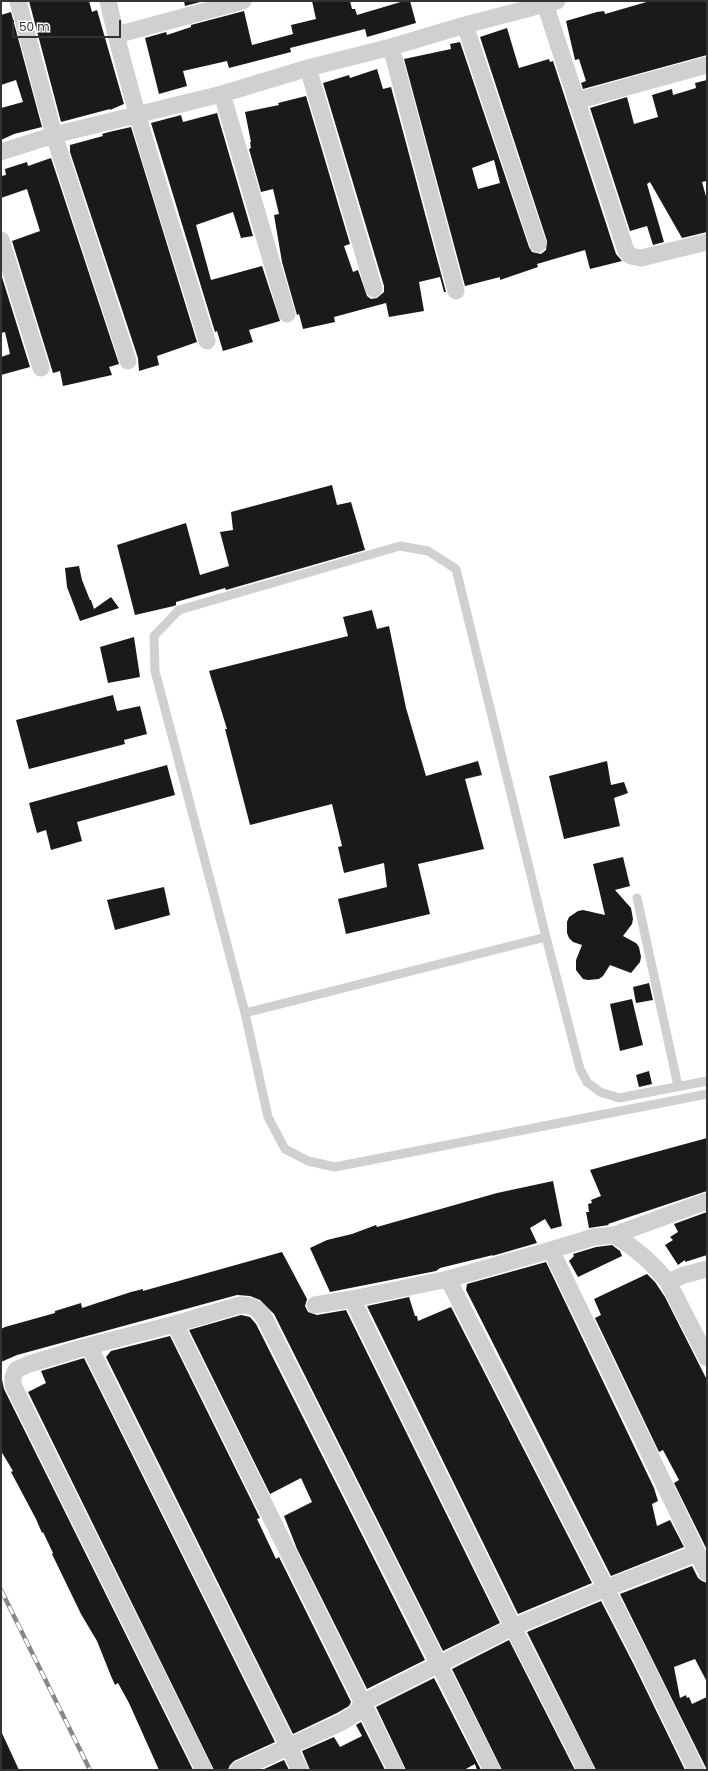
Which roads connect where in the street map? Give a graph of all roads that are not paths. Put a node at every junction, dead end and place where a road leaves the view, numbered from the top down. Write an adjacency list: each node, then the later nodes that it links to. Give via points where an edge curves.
1 (18, 1): 13 (street)
2 (108, 1): 6 (street)
3 (243, 1): 6 (street)
4 (551, 3): 5 (street); 11 (street)
5 (465, 25): 7 (street); 17 (street)
6 (116, 35): 12 (street)
7 (391, 47): 9 (street); 19 (street)
8 (707, 65): 11 (street)
9 (308, 68): 10 (street); 18 (street)
10 (222, 94): 12 (street); 20 (street)
11 (576, 101): 16 (street, via 626,251 631,256 641,258)
12 (138, 114): 13 (street); 21 (street)
13 (54, 135): 14 (street); 22 (street)
14 (1, 152)
15 (1, 240): 23 (street)
16 (707, 242)
17 (538, 244)
18 (374, 289)
19 (456, 291)
20 (287, 314)
21 (207, 341)
22 (128, 361)
23 (41, 368)
24 (637, 898): 28 (lane)
25 (546, 937): 26 (lane); 26 (lane, via 456,569 428,551 400,546 179,610 154,636 155,671); 28 (lane, via 580,1069 587,1082 600,1092 619,1098)
26 (245, 1013): 29 (lane, via 268,1117 285,1149 308,1161 336,1167)
27 (707, 1081): 28 (lane)
28 (678, 1086)
29 (707, 1094)
30 (707, 1201): 31 (street)
31 (614, 1235): 32 (street); 35 (street, via 635,1248)
32 (551, 1250): 34 (street); 41 (street)
33 (707, 1270): 35 (street)
34 (448, 1279): 36 (street); 43 (street)
35 (668, 1282): 40 (street)
36 (352, 1299): 37 (street); 44 (street)
37 (315, 1305)
38 (175, 1324): 39 (street); 45 (street, via 240,1305 250,1305 259,1309); 46 (street)
39 (89, 1346): 47 (street); 48 (street, via 16,1370 13,1385)
40 (707, 1358)
41 (697, 1554): 42 (street); 43 (street)
42 (707, 1573)
43 (604, 1589): 44 (street); 54 (street, via 643,1661)
44 (513, 1627): 45 (street); 53 (street)
45 (440, 1665): 46 (street); 52 (street)
46 (362, 1703): 47 (street, via 356,1713 342,1722); 51 (street)
47 (288, 1746): 49 (street); 50 (street)
48 (204, 1770)
49 (238, 1770)
50 (300, 1770)
51 (396, 1770)
52 (492, 1770)
53 (586, 1770)
54 (696, 1770)

